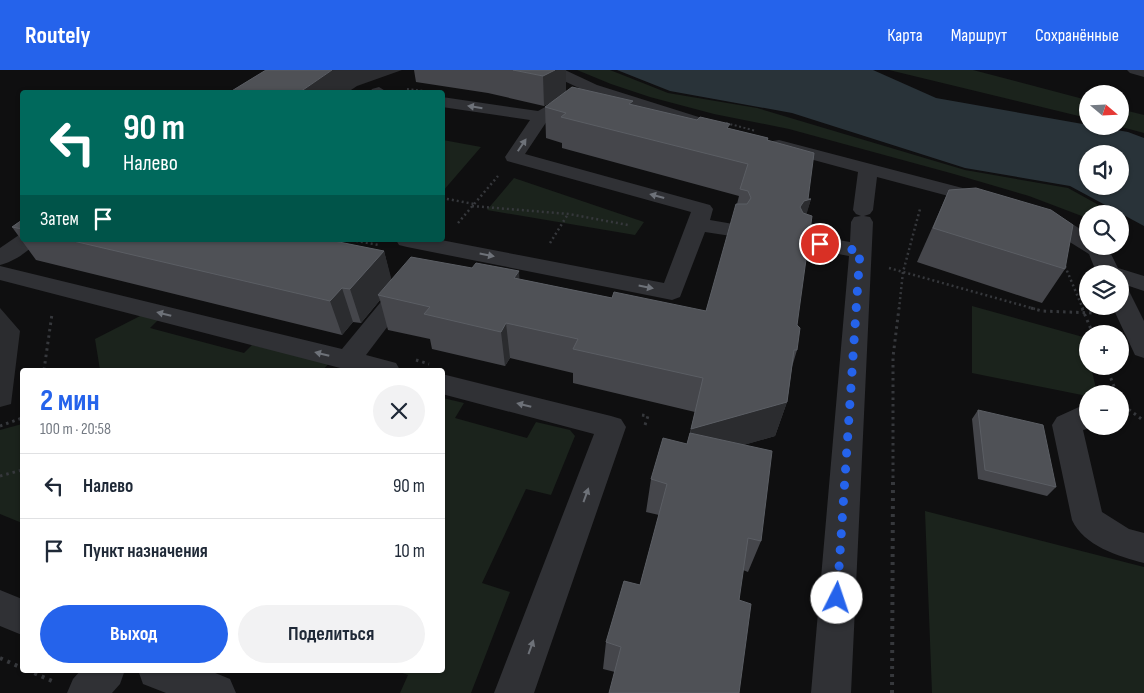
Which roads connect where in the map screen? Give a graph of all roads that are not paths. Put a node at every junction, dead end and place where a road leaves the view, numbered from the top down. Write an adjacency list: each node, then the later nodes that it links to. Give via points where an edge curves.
1 (552, 70): 4 (street)
2 (1135, 70): 3 (street)
3 (1144, 72)
4 (591, 88): 6 (street); 7 (street)
5 (445, 102): 6 (street, one-way to 5)
6 (540, 117): 10 (street, one-way to 6, via 703,209 514,157)
7 (716, 128)
8 (763, 140): 9 (street)
9 (868, 169): 12 (street); 13 (street, via 971,195 1055,223)
10 (697, 224): 11 (street); 18 (street, one-way to 10, via 672,292)
11 (731, 230)
12 (861, 235): 14 (street); 36 (street)
13 (1079, 238)
14 (803, 241)
15 (25, 242): 17 (street)
16 (409, 242): 18 (street)
17 (0, 258)
18 (428, 260): 24 (street)
19 (0, 273): 24 (street, one-way to 19)
20 (1129, 279): 21 (street)
21 (1144, 284)
22 (1129, 314): 23 (street)
23 (1144, 350)
24 (353, 354): 25 (street)
25 (382, 368)
26 (445, 377): 35 (street, one-way to 26, via 611,427)
27 (1079, 418): 28 (street, via 1067,425 1088,520 1121,542)
28 (1144, 548)
29 (0, 608): 30 (street)
30 (20, 616)
31 (104, 673): 33 (street)
32 (165, 673): 34 (street)
33 (87, 693)
34 (216, 693)
35 (514, 693)
36 (831, 693)

